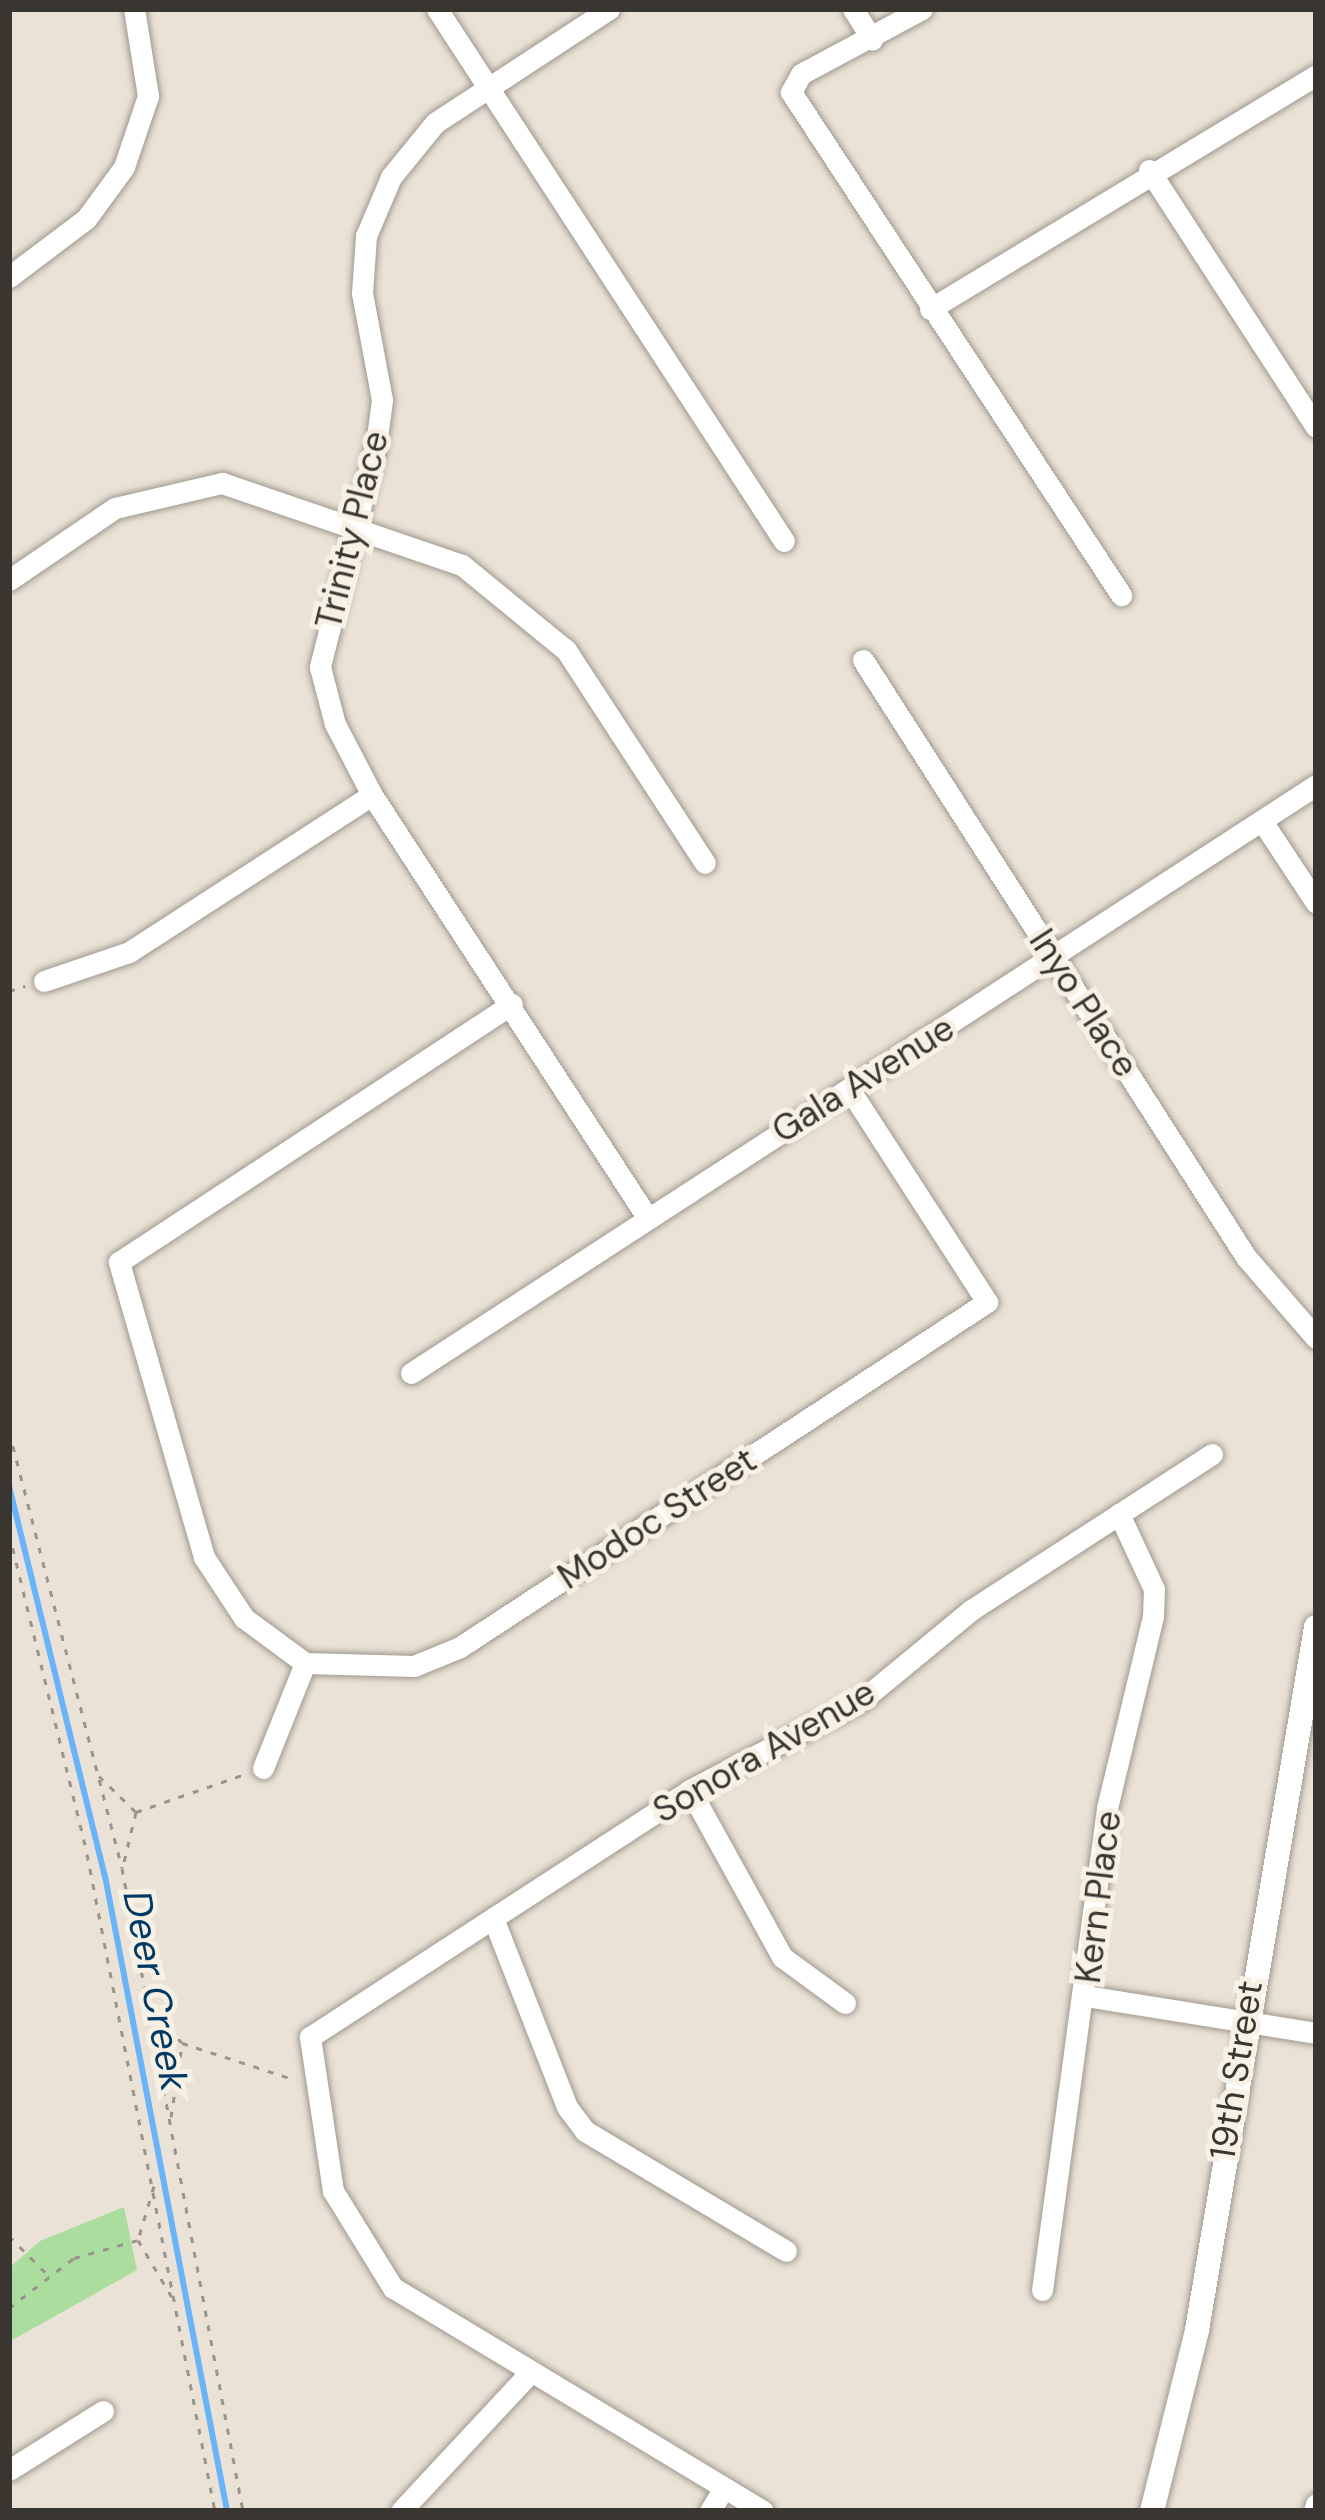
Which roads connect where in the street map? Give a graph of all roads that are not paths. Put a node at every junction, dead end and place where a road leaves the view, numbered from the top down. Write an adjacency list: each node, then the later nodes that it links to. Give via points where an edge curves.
1 (134, 9): 10 (street, via 148,96 124,167 86,219)
2 (437, 9): 8 (street)
3 (609, 9): 8 (street, Trinity Place)
4 (853, 9): 6 (street)
5 (922, 9): 6 (street)
6 (872, 39): 11 (street, via 801,74 791,92)
7 (1316, 75): 9 (street)
8 (488, 89): 13 (street, Trinity Place, via 435,123 391,177 366,236 362,293 382,400); 14 (street)
9 (1149, 170): 11 (street); 12 (street)
10 (9, 277)
11 (930, 309): 16 (street)
12 (1316, 427)
13 (356, 524): 15 (street, via 222,483 178,487 115,508); 19 (street, Trinity Place, via 320,667 334,724); 21 (street, via 462,565 546,627)
14 (784, 541)
15 (9, 580)
16 (1121, 595)
17 (863, 660): 23 (street, Inyo Place)
18 (1316, 785): 20 (street, Gala Avenue)
19 (372, 795): 24 (street, via 129,952); 25 (street, Trinity Place)
20 (1262, 820): 22 (street); 23 (street, Gala Avenue)
21 (704, 862)
22 (1316, 903)
23 (1054, 957): 26 (street, Gala Avenue); 28 (street, Inyo Place, via 1246,1257)
24 (44, 981)
25 (512, 1004): 27 (street, Trinity Place); 33 (street, via 119,1262 204,1557 244,1618)
26 (849, 1089): 27 (street, Gala Avenue); 33 (street, Modoc Street, via 987,1302 460,1647 414,1666)
27 (647, 1217): 29 (street, Gala Avenue)
28 (1316, 1338)
29 (411, 1373)
30 (1212, 1454): 31 (street, Sonora Avenue)
31 (1119, 1514): 35 (street, Sonora Avenue, via 971,1610 862,1700); 37 (street, Kern Place, via 1154,1589 1153,1617 1107,1808)
32 (1316, 1627): 39 (street, 19th Street)
33 (305, 1663): 34 (street)
34 (263, 1768)
35 (690, 1790): 36 (street, Sonora Avenue); 38 (street, via 782,1957)
36 (493, 1918): 41 (street, via 585,2131); 43 (street, Sonora Avenue, via 310,2037 312,2086 333,2191 368,2258 422,2311)
37 (1086, 1996): 39 (street); 42 (street, Kern Place)
38 (844, 2003)
39 (1244, 2019): 40 (street); 50 (street, 19th Street, via 1197,2330)
40 (1316, 2032)
41 (786, 2251)
42 (1042, 2290)
43 (527, 2376): 46 (street); 47 (street)
44 (103, 2411): 45 (street)
45 (9, 2470)
46 (724, 2488): 48 (street); 49 (street)
47 (401, 2511)
48 (710, 2511)
49 (763, 2511)
50 (1152, 2511)

